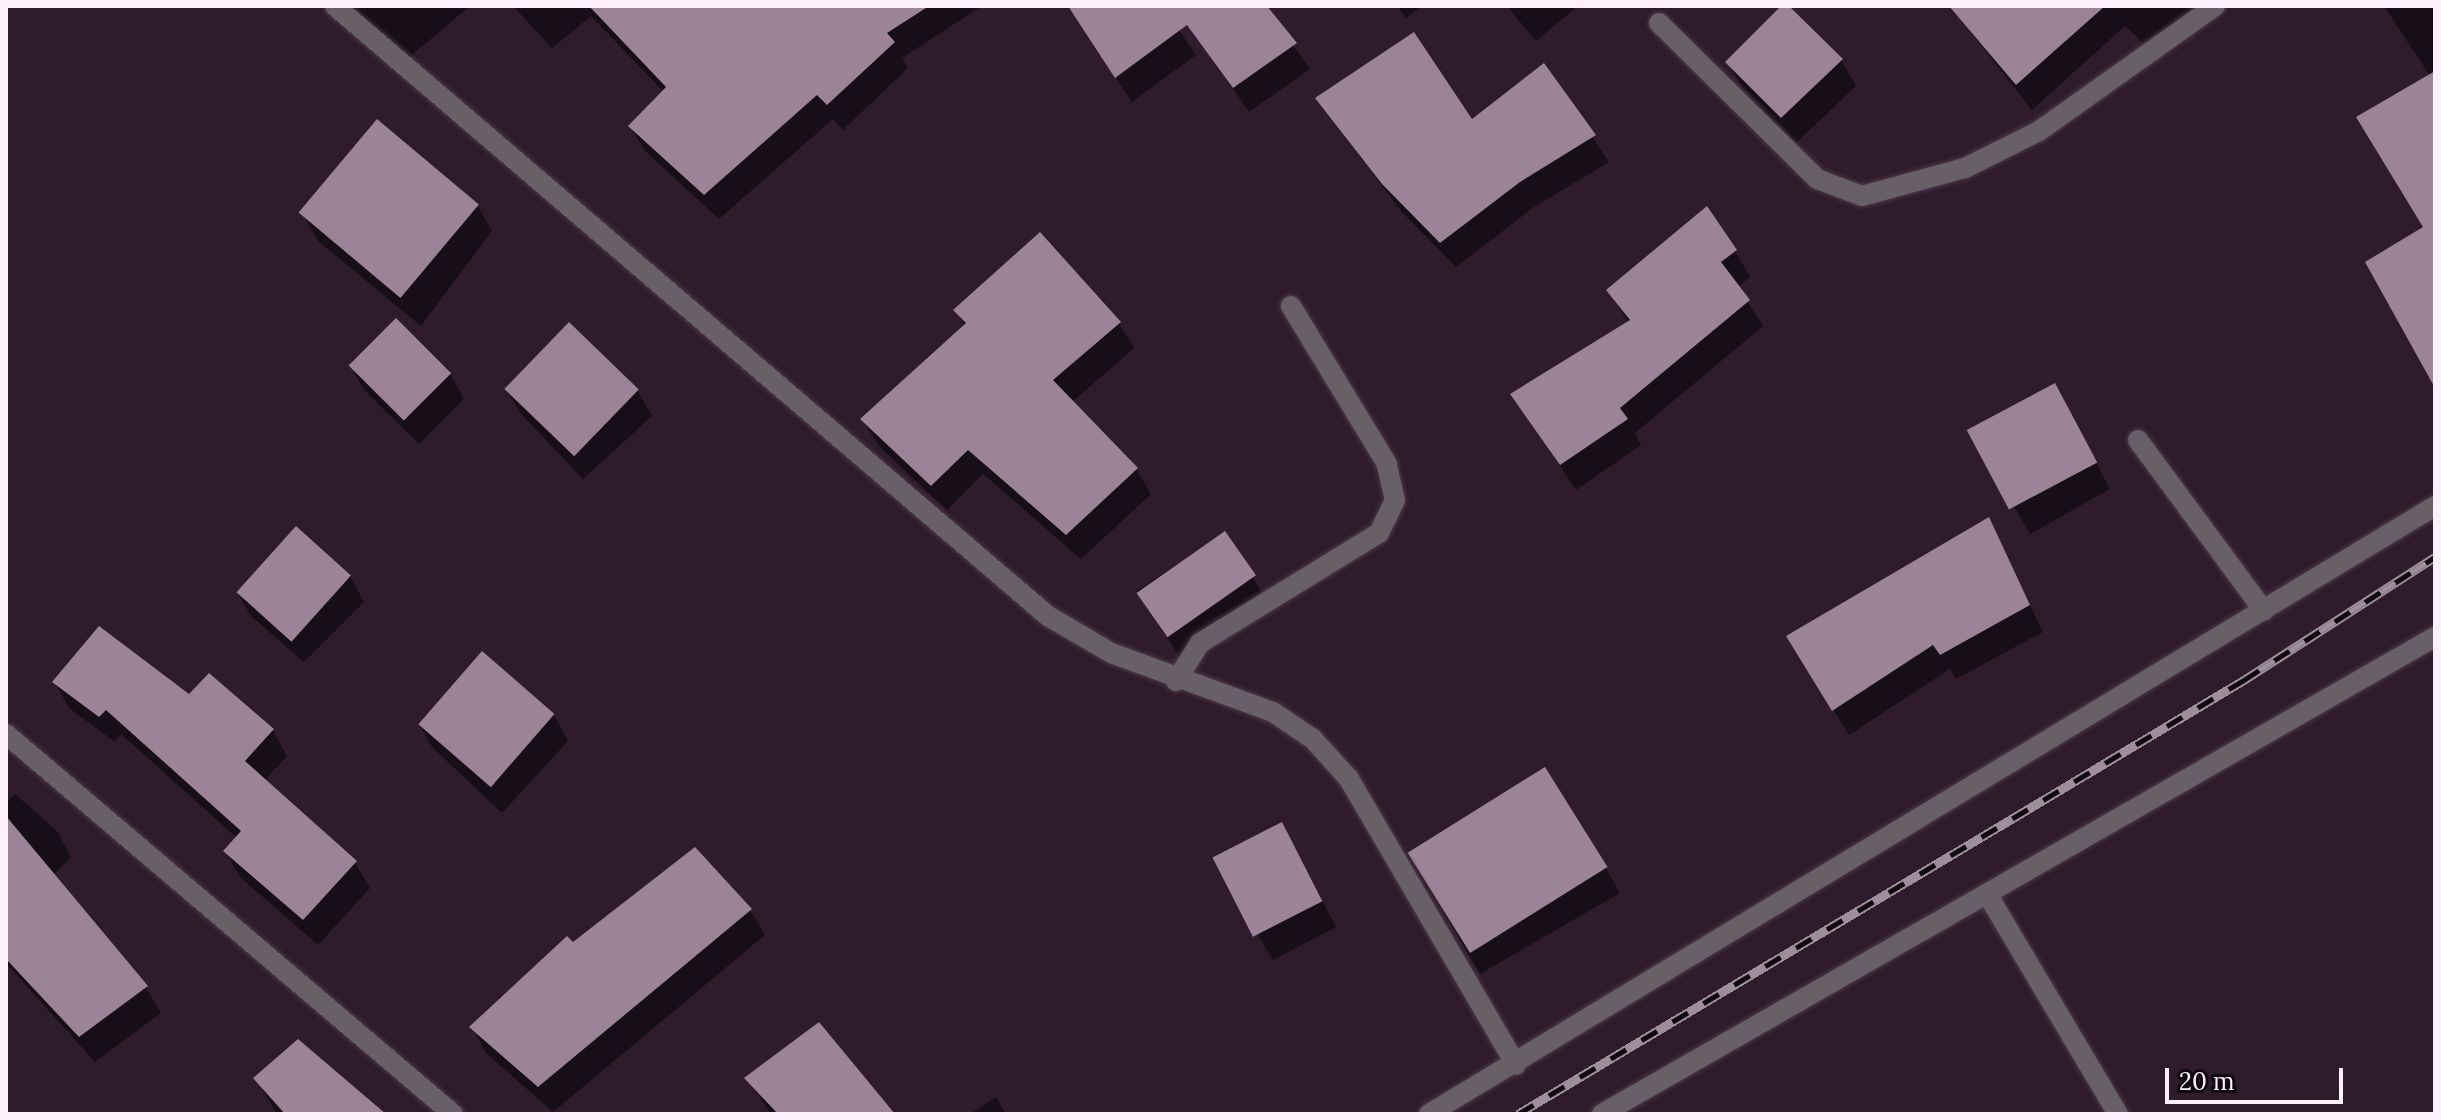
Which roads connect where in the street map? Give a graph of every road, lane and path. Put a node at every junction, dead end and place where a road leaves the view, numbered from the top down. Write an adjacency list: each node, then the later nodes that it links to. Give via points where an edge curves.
1 (335, 6): 9 (street, via 1048,616 1111,653)
2 (2215, 6): 3 (street, via 2039,131 1965,168 1862,196 1817,179)
3 (1659, 23)
4 (1291, 306): 9 (street, via 1387,464 1395,500 1379,533 1200,643)
5 (2138, 440): 7 (street)
6 (2435, 506): 7 (street)
7 (2264, 611): 12 (street)
8 (2435, 637): 11 (street)
9 (1176, 681): 12 (street, via 1273,712 1313,739 1349,779)
10 (6, 734): 13 (street)
11 (1989, 897): 15 (street); 16 (street)
12 (1516, 1065): 14 (street)
13 (453, 1114)
14 (1429, 1114)
15 (1602, 1114)
16 (2118, 1114)

